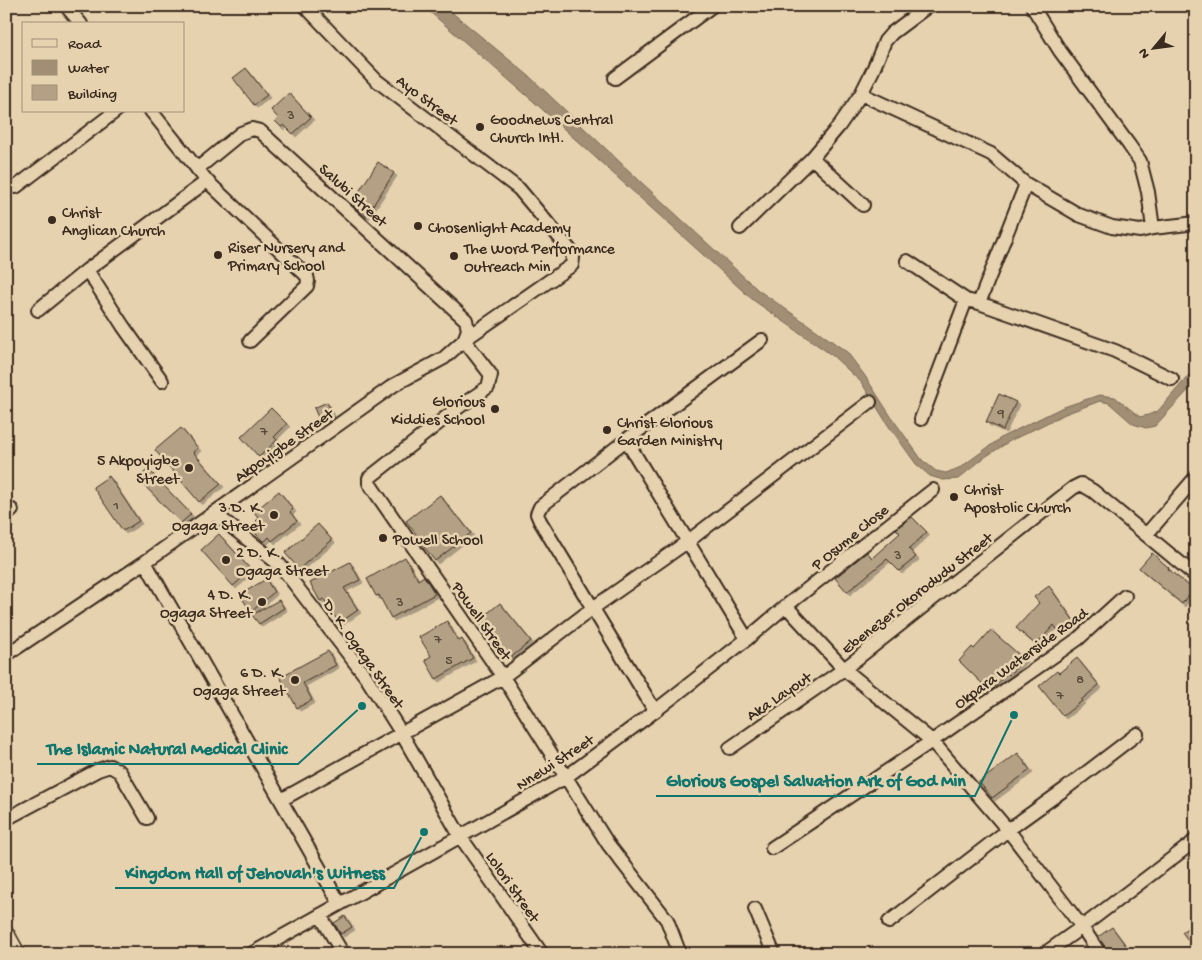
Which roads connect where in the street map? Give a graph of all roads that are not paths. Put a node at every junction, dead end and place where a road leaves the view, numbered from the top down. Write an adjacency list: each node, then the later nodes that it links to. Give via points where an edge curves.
1 (66, 6): 6 (street)
2 (305, 6): 20 (street, Ayo Street, via 376,80 519,189 570,250)
3 (712, 6): 7 (street)
4 (928, 6): 8 (street, via 884,41)
5 (1032, 6): 19 (street, via 1060,51 1140,161)
6 (79, 22)
7 (615, 78)
8 (861, 94): 11 (street); 14 (street, via 991,154)
9 (115, 112): 15 (street)
10 (152, 112): 12 (street)
11 (812, 158): 16 (street); 18 (street)
12 (197, 169): 13 (street); 26 (street, Salubi Street, via 241,133 252,128 260,131 466,320 468,330)
13 (206, 181): 22 (street); 28 (street, via 307,276 307,286)
14 (1026, 184): 19 (street, via 1079,215 1112,227 1140,231); 24 (street)
15 (16, 188)
16 (863, 205)
17 (1196, 223): 19 (street)
18 (740, 228)
19 (1153, 228)
20 (573, 258): 26 (street, Akpoyigbe Street, via 572,266)
21 (907, 261): 23 (street)
22 (87, 270): 25 (street); 30 (street)
23 (966, 300): 24 (street); 32 (street)
24 (980, 303): 29 (street, via 1115,351)
25 (38, 310)
26 (464, 340): 36 (street, Akpoyigbe Street, via 444,358 394,385); 47 (street, Powell Street, via 490,375 488,387 369,478 369,483)
27 (762, 340): 33 (street)
28 (250, 342)
29 (1172, 379)
30 (162, 381)
31 (870, 402): 38 (street)
32 (921, 419)
33 (626, 440): 38 (street); 43 (street, via 540,507 538,514)
34 (1196, 477): 37 (street)
35 (933, 490): 42 (street, P Osume Close)
36 (214, 513): 39 (street, Akpoyigbe Street); 49 (street, D. K. Ogaga Street, via 280,565 366,677)
37 (1146, 535): 40 (street, Ebenezer Okorodudu Street); 46 (street, Ebenezer Okorodudu Street, via 1081,484)
38 (687, 542): 43 (street); 44 (street)
39 (145, 562): 45 (street, Akpoyigbe Street); 54 (street)
40 (1196, 576)
41 (1125, 596): 51 (street, Okpara Waterside Road, via 1078,640)
42 (786, 606): 44 (street, Nnewi Street); 46 (street)
43 (593, 608): 47 (street); 48 (street)
44 (747, 639): 48 (street, Nnewi Street)
45 (6, 654)
46 (844, 670): 51 (street); 52 (street, Aka Layout)
47 (503, 677): 49 (street); 53 (street, Powell Street)
48 (655, 711): 53 (street, Nnewi Street)
49 (402, 734): 54 (street); 58 (street, D. K. Ogaga Street)
50 (1137, 734): 57 (street)
51 (932, 741): 57 (street); 60 (street, Okpara Waterside Road)
52 (730, 748)
53 (566, 777): 58 (street, Nnewi Street); 71 (street, Powell Street, via 608,844 667,920)
54 (281, 800): 61 (street)
55 (147, 818): 56 (street, via 120,772 110,766)
56 (6, 819)
57 (1008, 830): 64 (street); 65 (street)
58 (460, 836): 61 (street, Nnewi Street); 70 (street, Lolori Street)
59 (1196, 839): 65 (street)
60 (772, 848)
61 (340, 904): 63 (street, Nnewi Street)
62 (755, 909): 72 (street)
63 (320, 915): 68 (street, Nnewi Street); 69 (street)
64 (888, 922)
65 (1082, 927): 73 (street); 74 (street)
66 (6, 936): 67 (street)
67 (16, 954)
68 (251, 954)
69 (343, 954)
70 (542, 954)
71 (680, 954)
72 (774, 954)
73 (1044, 954)
74 (1100, 954)

